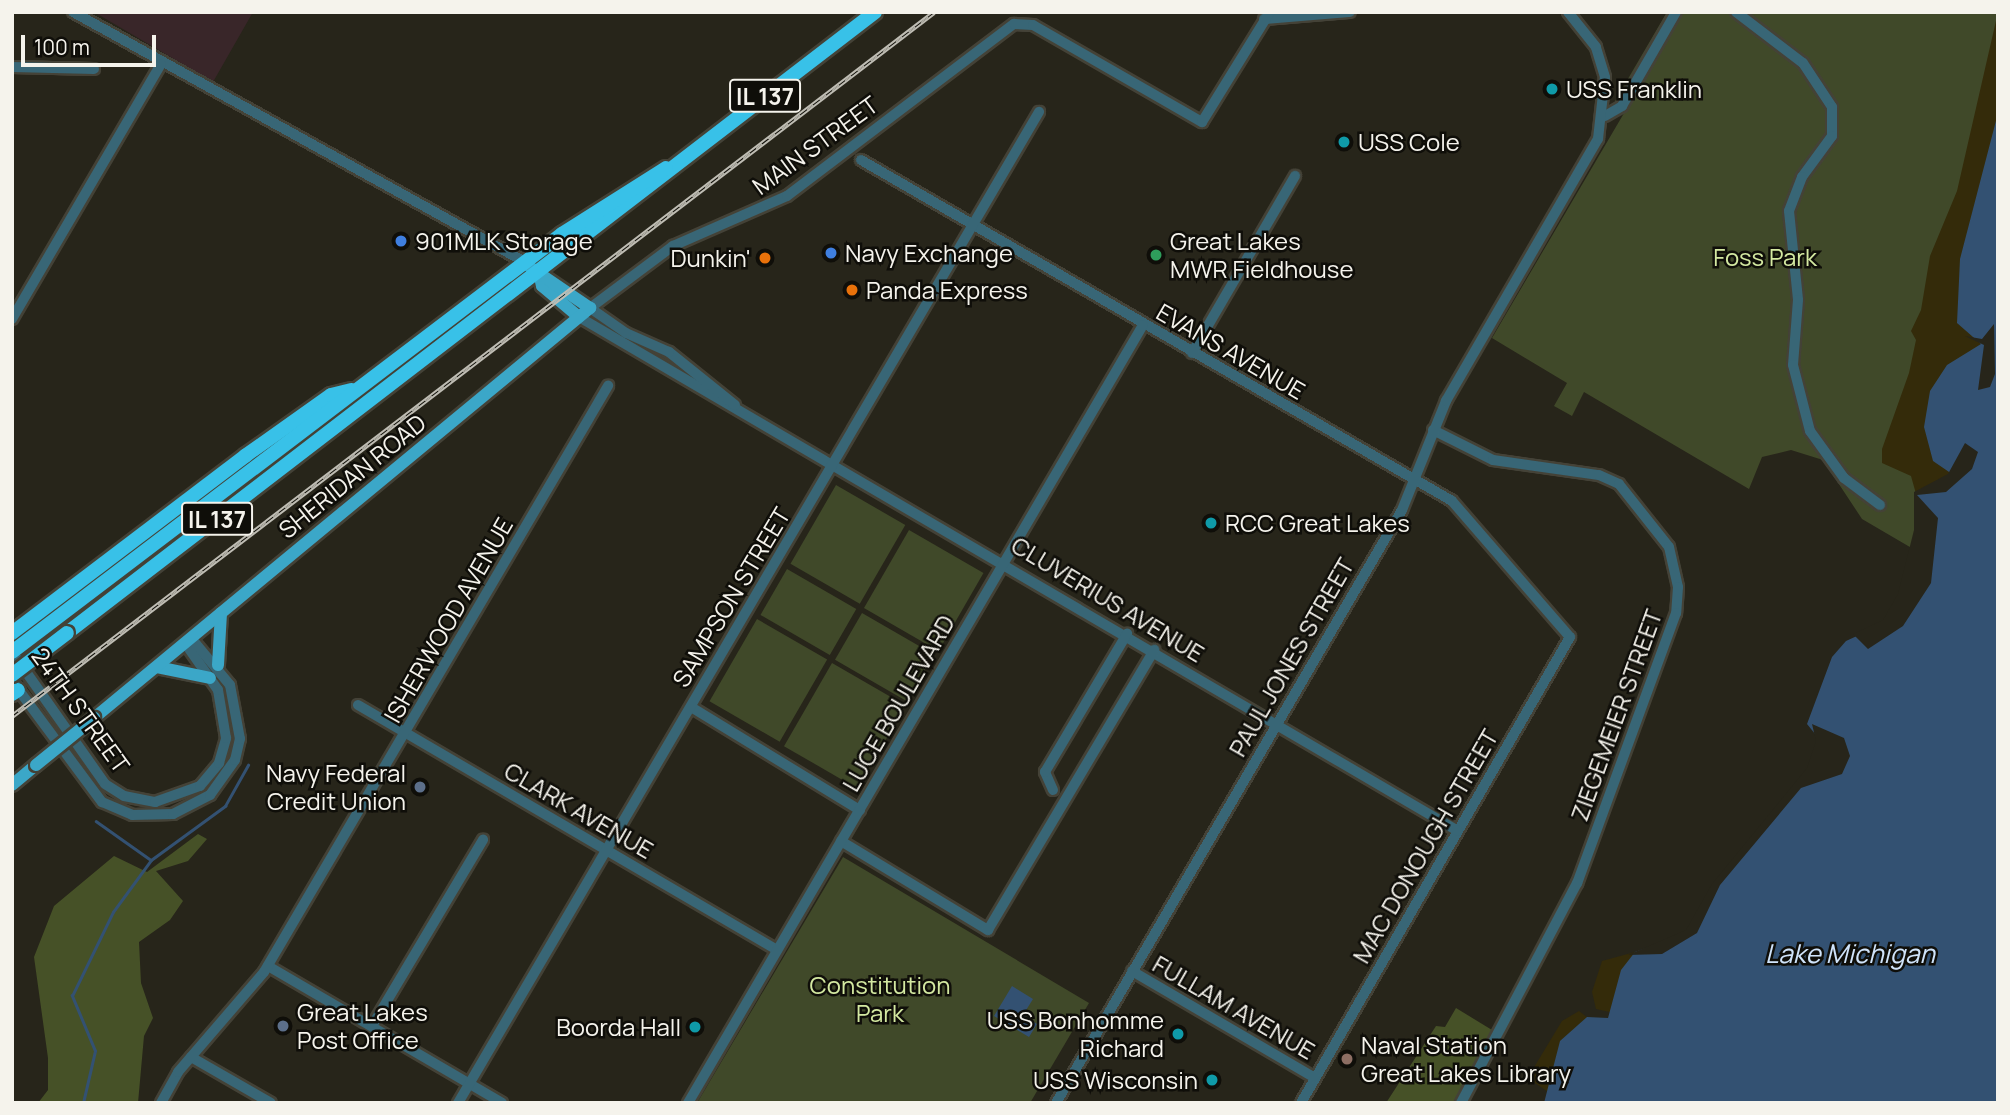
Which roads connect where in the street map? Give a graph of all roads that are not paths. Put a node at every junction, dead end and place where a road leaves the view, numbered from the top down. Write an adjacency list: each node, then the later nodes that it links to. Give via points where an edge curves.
1 (73, 12): 8 (street)
2 (875, 12): 14 (highway, IL 137)
3 (1350, 12): 7 (street)
4 (1568, 12): 12 (street, via 1601,60)
5 (1676, 12): 12 (street, PAUL JONES STREET, via 1622,106)
6 (1736, 12): 30 (street, via 1803,63 1832,107 1832,136 1802,177 1789,211 1798,300 1793,365 1811,432 1844,478)
7 (1267, 16): 19 (street, MAIN STREET, via 1202,122 1020,21 787,196 673,246)
8 (161, 64): 17 (street); 21 (street)
9 (12, 66): 10 (street)
10 (94, 69)
11 (1039, 112): 16 (street, SAMPSON STREET)
12 (1605, 116): 27 (street, PAUL JONES STREET, via 1594,148)
13 (861, 160): 16 (street, EVANS AVENUE)
14 (671, 166): 17 (highway, IL 137, via 642,178); 18 (highway, IL 137)
15 (1295, 176): 24 (street)
16 (973, 225): 22 (street, EVANS AVENUE); 28 (street, SAMPSON STREET)
17 (524, 262): 18 (main road); 26 (highway, IL 137)
18 (539, 273): 19 (main road); 20 (main road, via 542,286); 43 (highway, IL 137, bridge)
19 (590, 308): 20 (main road, SHERIDAN ROAD); 23 (street)
20 (579, 317): 23 (street); 33 (main road, SHERIDAN ROAD)
21 (12, 319)
22 (1143, 325): 24 (street, EVANS AVENUE); 31 (street, LUCE BOULEVARD)
23 (631, 342): 28 (street, CLUVERIUS AVENUE)
24 (1192, 353): 29 (street, EVANS AVENUE)
25 (608, 386): 49 (street, ISHERWOOD AVENUE)
26 (356, 389): 32 (highway, via 331,395); 40 (highway, IL 137)
27 (1433, 430): 29 (street, PAUL JONES STREET); 71 (street, ZIEGEMEIER STREET, via 1493,460 1599,475 1619,484 1669,548 1678,587 1676,613 1577,883)
28 (834, 464): 31 (street, CLUVERIUS AVENUE); 47 (street, SAMPSON STREET)
29 (1413, 482): 34 (street, EVANS AVENUE, via 1452,501); 48 (street, PAUL JONES STREET)
30 (1880, 505)
31 (1005, 562): 37 (street, CLUVERIUS AVENUE); 52 (street, LUCE BOULEVARD)
32 (35, 612): 35 (highway); 36 (highway)
33 (221, 612): 38 (main road, SHERIDAN ROAD); 41 (main road)
34 (1550, 613): 53 (street, MAC DONOUGH STREET, via 1570,637)
35 (12, 618)
36 (12, 633)
37 (1127, 634): 39 (street, CLUVERIUS AVENUE); 51 (street, via 1045,772)
38 (188, 641): 41 (street, 24TH STREET); 42 (main road, SHERIDAN ROAD); 44 (street, 24TH STREET)
39 (1153, 650): 48 (street, CLUVERIUS AVENUE); 55 (street, via 988,930)
40 (12, 652): 44 (street, 24TH STREET, via 96,774 124,796 145,802 184,795 219,763 227,719)
41 (218, 665): 45 (street, 24TH STREET, via 238,700 235,760 210,795 192,807 151,818 132,815 95,795)
42 (157, 667): 44 (main road); 50 (main road, SHERIDAN ROAD, bridge)
43 (12, 675)
44 (210, 678)
45 (14, 688)
46 (359, 705): 49 (street, CLARK AVENUE)
47 (691, 707): 52 (street); 56 (street, SAMPSON STREET)
48 (1277, 723): 53 (street, CLUVERIUS AVENUE); 59 (street, PAUL JONES STREET)
49 (406, 733): 56 (street, CLARK AVENUE); 58 (street, ISHERWOOD AVENUE)
50 (12, 785)
51 (1053, 790)
52 (860, 810): 55 (street, LUCE BOULEVARD)
53 (1458, 831): 62 (street, MAC DONOUGH STREET)
54 (483, 840): 60 (street)
55 (841, 842): 57 (street, LUCE BOULEVARD)
56 (606, 850): 57 (street, CLARK AVENUE); 63 (street, SAMPSON STREET)
57 (778, 950): 68 (street, LUCE BOULEVARD)
58 (268, 966): 60 (street); 61 (street, ISHERWOOD AVENUE)
59 (1132, 971): 62 (street, FULLAM AVENUE); 69 (street, PAUL JONES STREET)
60 (372, 1026): 63 (street)
61 (191, 1057): 64 (street, ISHERWOOD AVENUE); 65 (street)
62 (1315, 1079): 70 (street, MAC DONOUGH STREET)
63 (469, 1083): 66 (street, SAMPSON STREET); 67 (street)
64 (161, 1103)
65 (271, 1103)
66 (458, 1103)
67 (502, 1103)
68 (688, 1103)
69 (1055, 1103)
70 (1301, 1103)
71 (1461, 1103)

